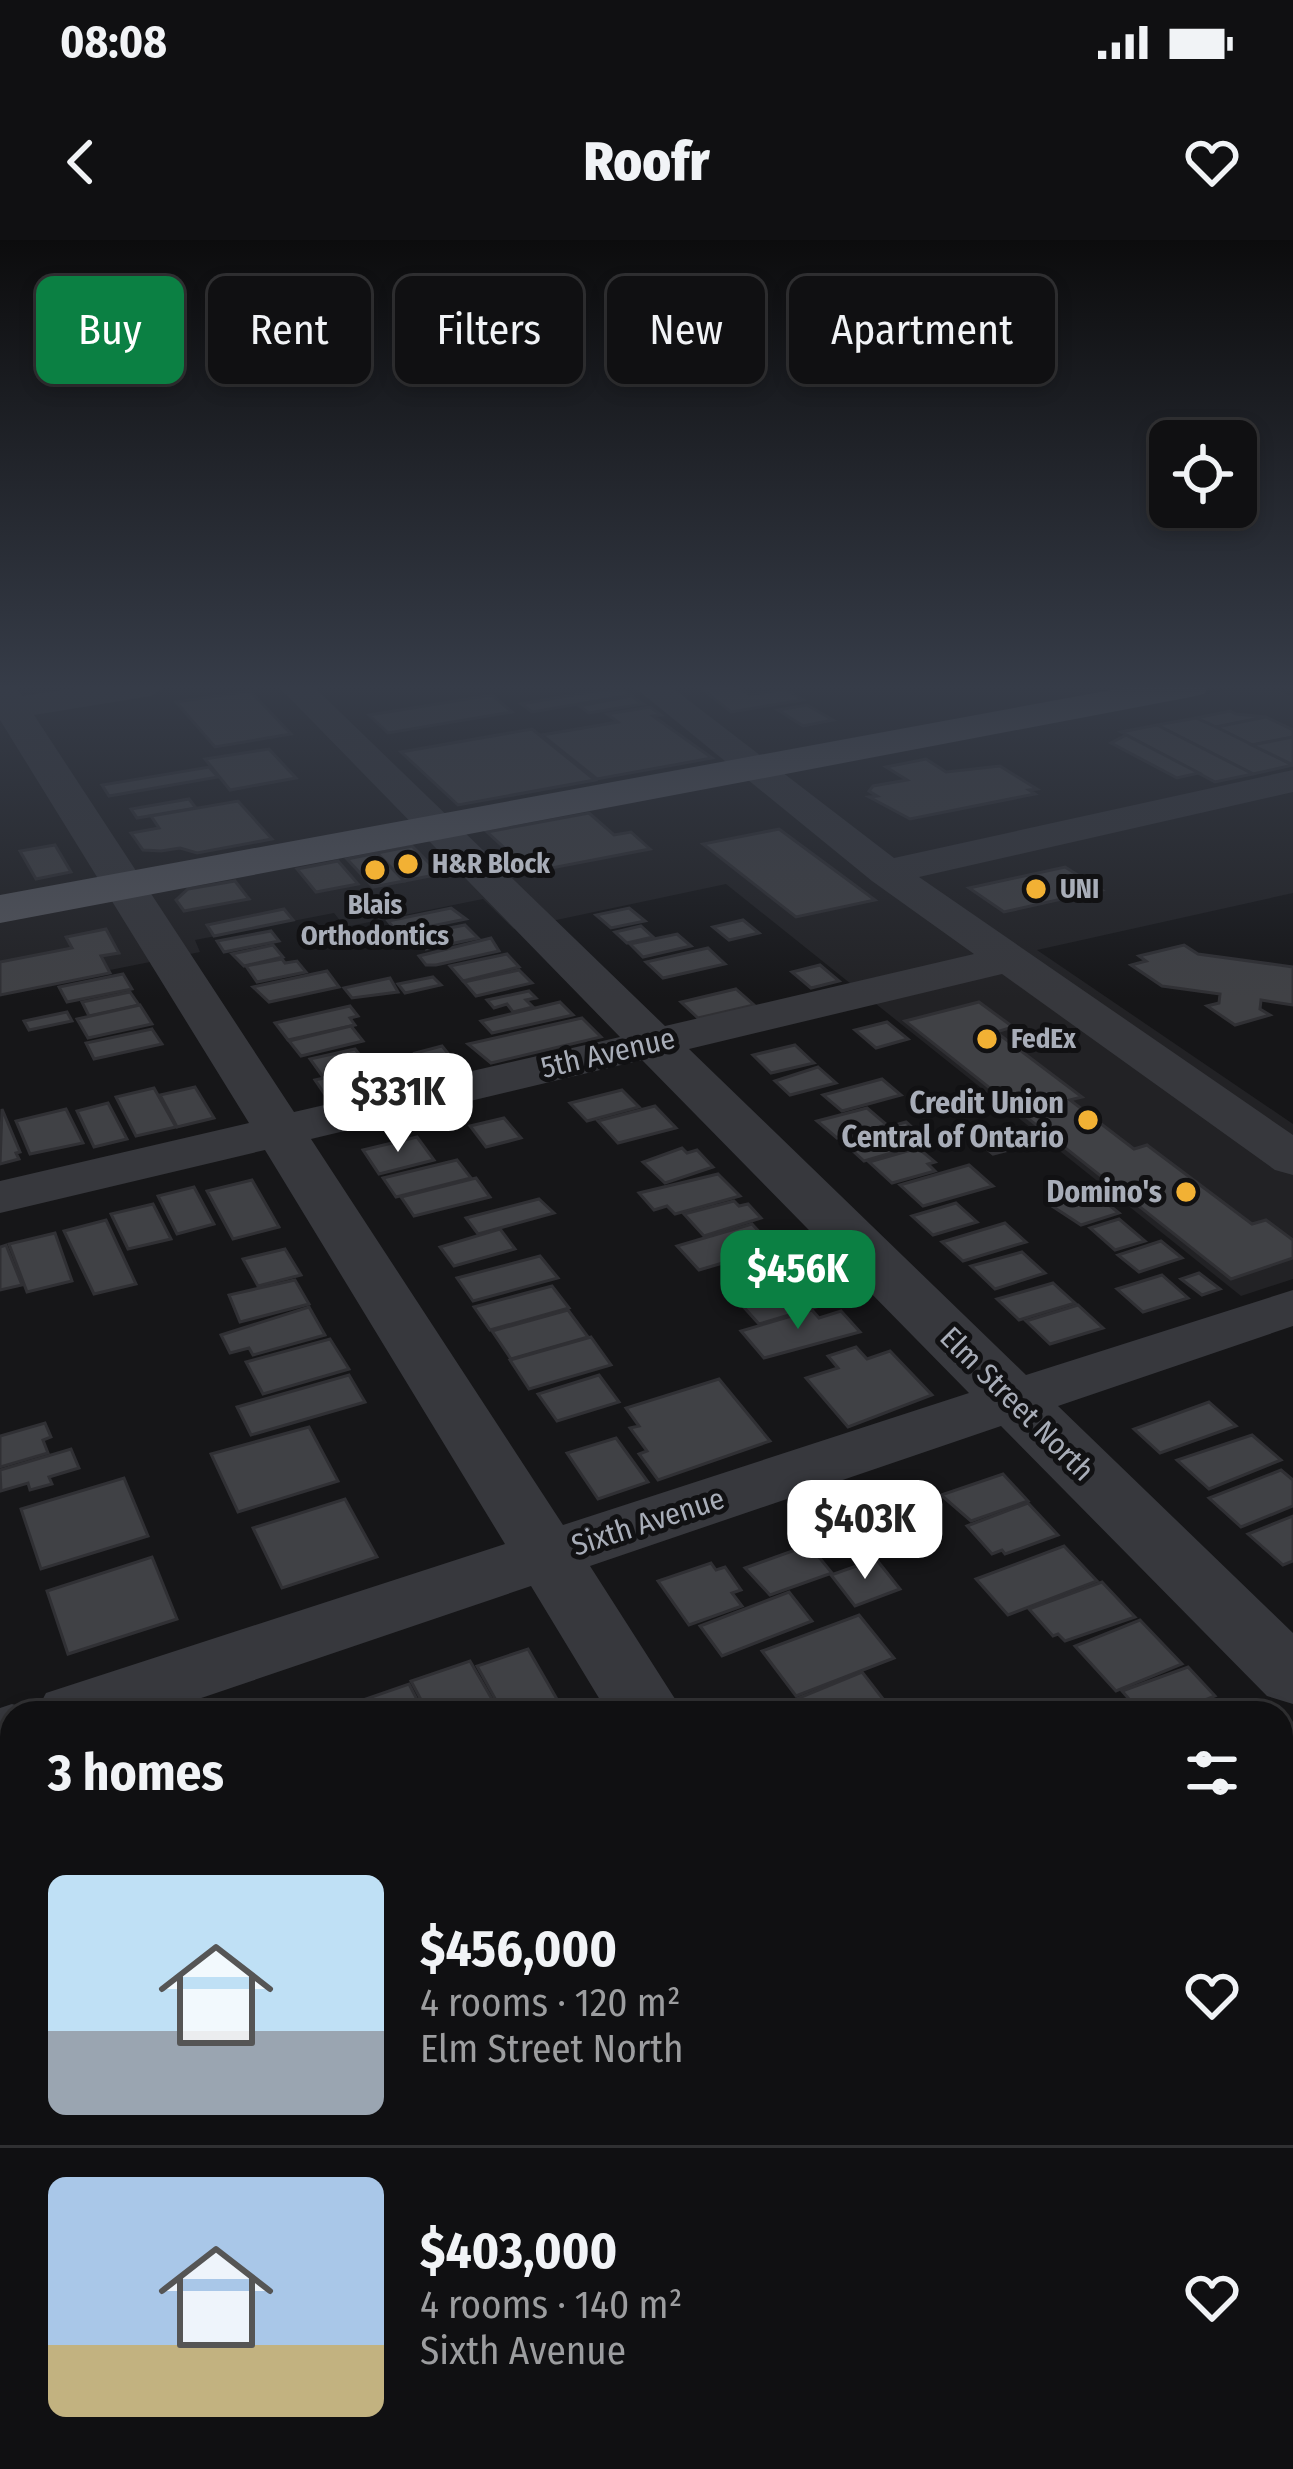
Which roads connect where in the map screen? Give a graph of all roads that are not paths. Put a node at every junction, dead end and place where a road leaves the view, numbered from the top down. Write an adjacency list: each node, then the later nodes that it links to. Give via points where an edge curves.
1 (61, 790): 8 (street)
2 (397, 790): 6 (street, Elm Street North)
3 (631, 790): 6 (main road)
4 (785, 790): 7 (street)
5 (1257, 790): 7 (street)
6 (434, 828): 8 (main road); 11 (street, Elm Street North)
7 (886, 872): 10 (street)
8 (123, 886): 9 (main road); 12 (street)
9 (0, 909)
10 (1006, 960): 11 (street, 5th Avenue); 13 (street)
11 (651, 1042): 12 (street, 5th Avenue); 16 (street, Elm Street North)
12 (278, 1131): 14 (street, 5th Avenue); 17 (street)
13 (1293, 1159)
14 (0, 1197)
15 (1293, 1307): 16 (street, Sixth Avenue)
16 (1013, 1400): 17 (street, Sixth Avenue); 18 (street, Elm Street North)
17 (548, 1555): 19 (street, Sixth Avenue); 20 (street)
18 (1293, 1677)
19 (108, 1701)
20 (639, 1701)

